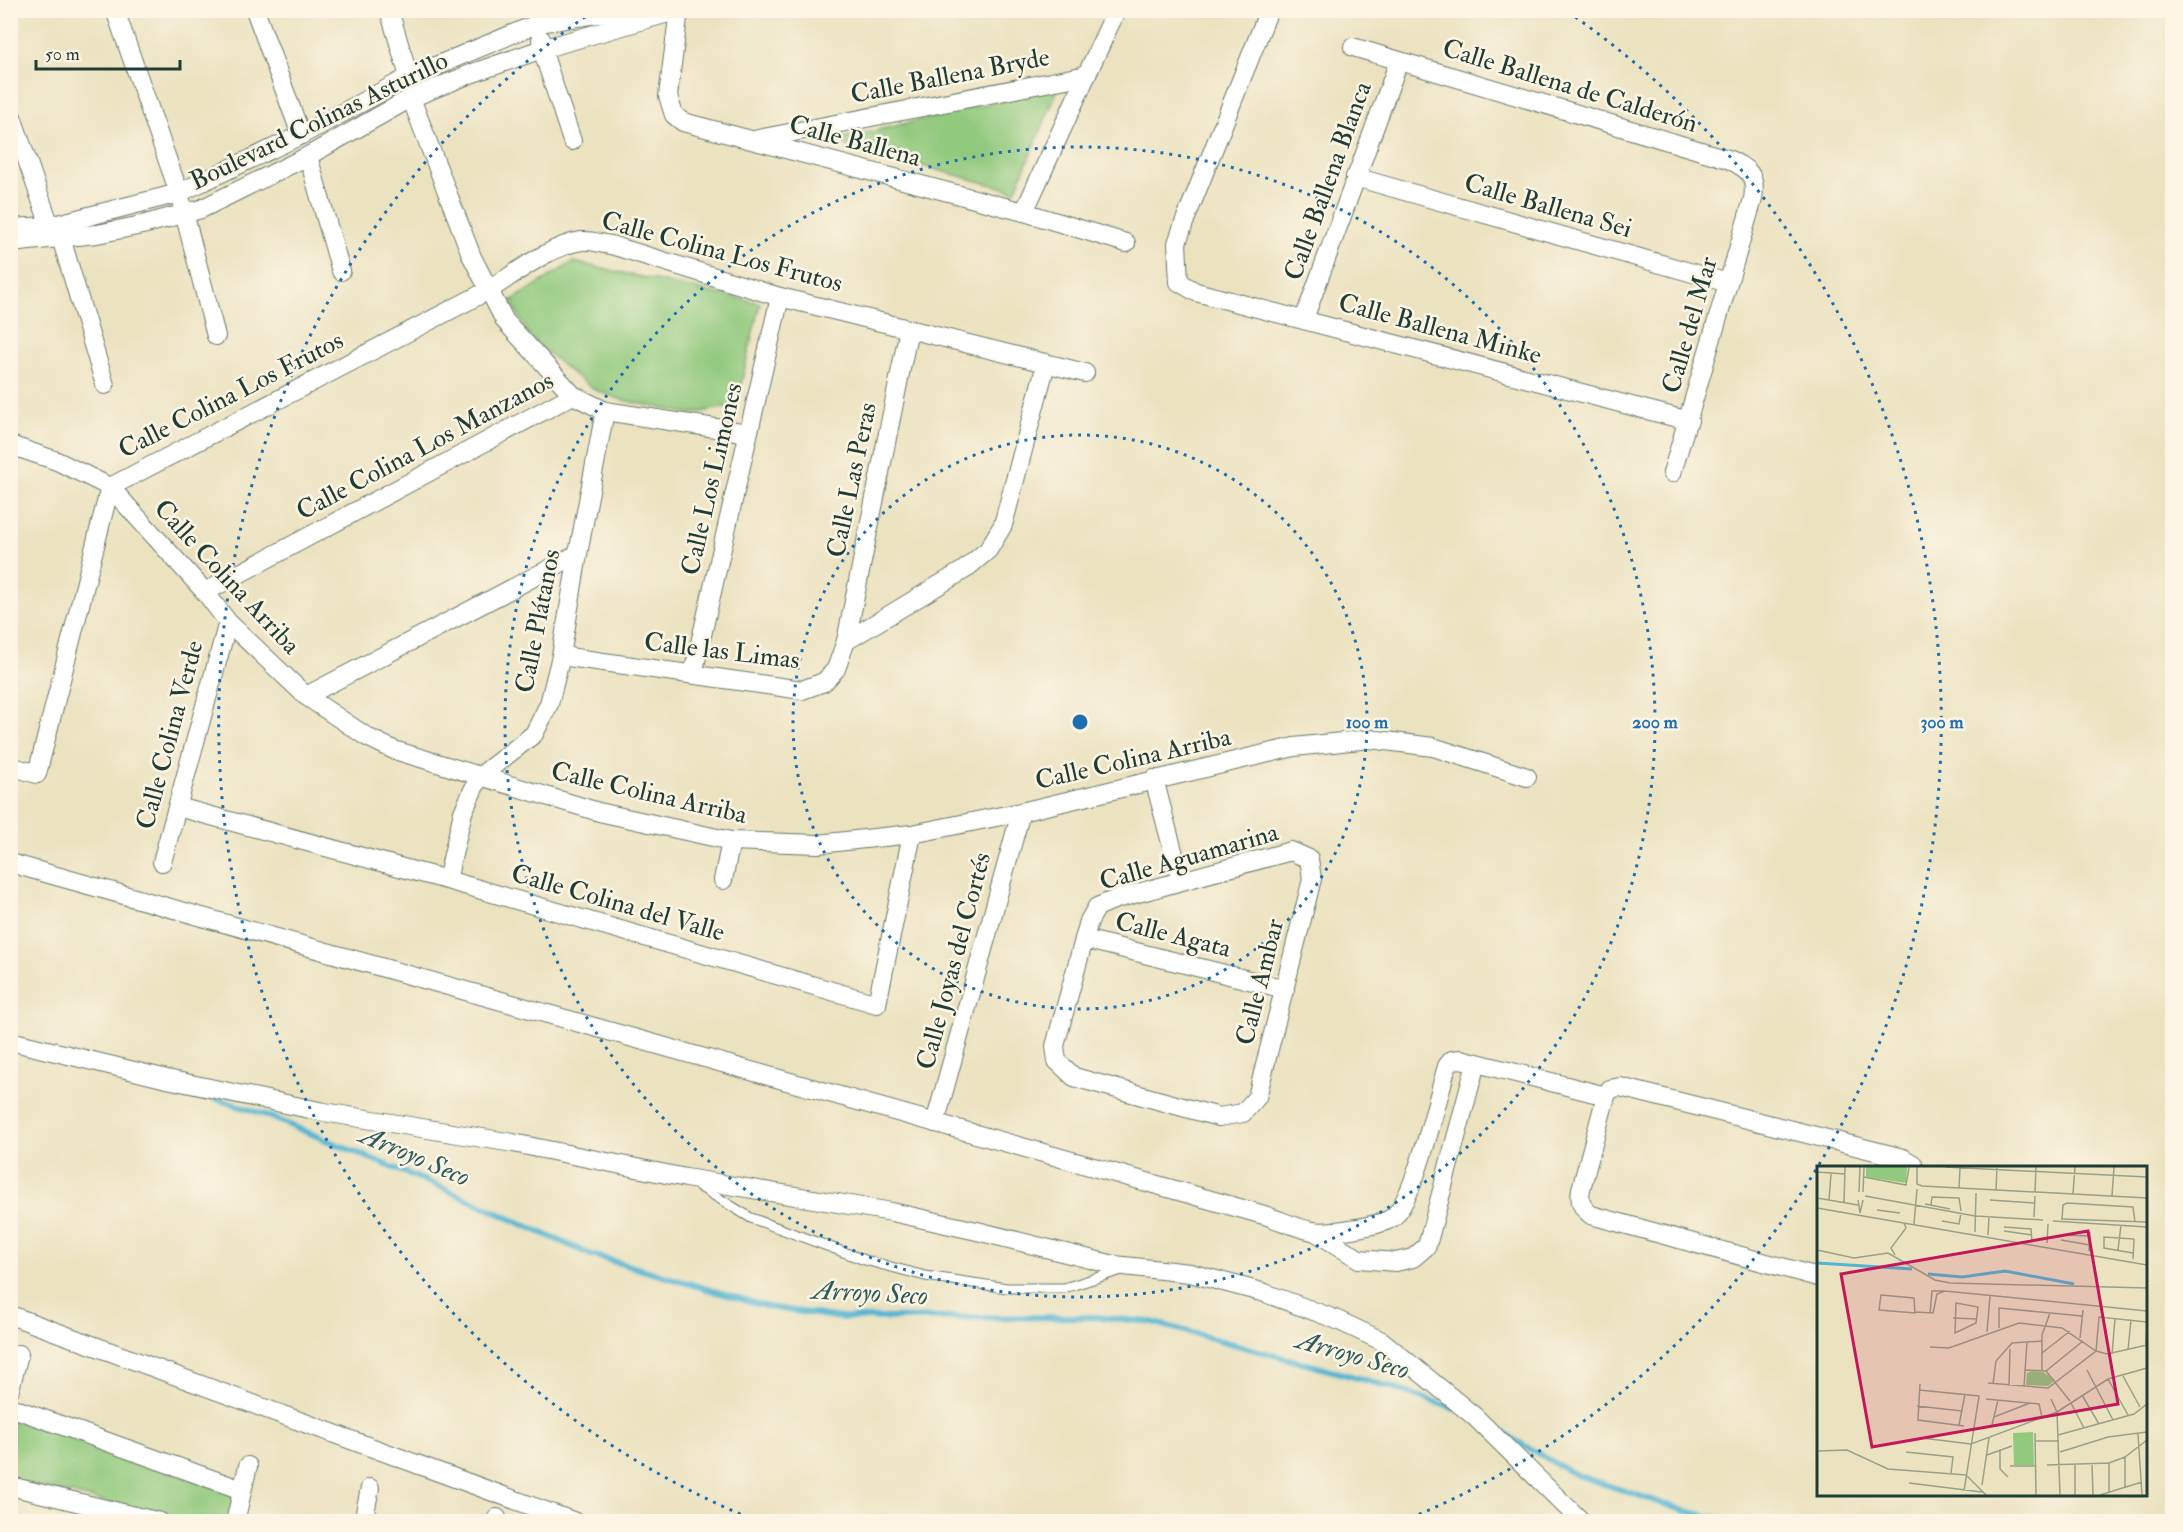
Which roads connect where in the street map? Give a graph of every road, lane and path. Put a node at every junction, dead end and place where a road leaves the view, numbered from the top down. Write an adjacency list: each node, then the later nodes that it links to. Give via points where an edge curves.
1 (115, 10): 22 (street)
2 (255, 10): 16 (street)
3 (388, 10): 13 (street)
4 (622, 10): 8 (street, Boulevard Colinas Asturillo)
5 (1269, 10): 33 (street, Calle Ballena Minke, via 1184,223 1178,243 1179,282 1196,292)
6 (679, 11): 10 (street, Boulevard Colinas Asturillo); 17 (street, Calle Ballena, via 668,96 674,115 690,125)
7 (1115, 13): 12 (street)
8 (540, 17): 10 (street); 13 (street, Boulevard Colinas Asturillo)
9 (1353, 47): 11 (street, Calle Ballena de Calderón)
10 (542, 49): 14 (street, Boulevard Colinas Asturillo); 18 (street)
11 (1399, 62): 20 (street, Calle Ballena Blanca); 21 (street, Calle Ballena de Calderón, via 1728,159 1746,168 1754,179)
12 (1087, 75): 17 (street, Calle Ballena Bryde); 23 (street)
13 (410, 77): 16 (street, Boulevard Colinas Asturillo)
14 (411, 98): 19 (street, Boulevard Colinas Asturillo); 31 (street, via 472,257)
15 (10, 111): 26 (street)
16 (301, 135): 22 (street, Boulevard Colinas Asturillo)
17 (753, 140): 23 (street, Calle Ballena)
18 (572, 141)
19 (308, 156): 24 (street, Boulevard Colinas Asturillo, via 220,201); 29 (street)
20 (1355, 177): 30 (street, Calle Ballena Sei); 33 (street, Calle Ballena Blanca)
21 (1754, 191): 30 (street, Calle del Mar)
22 (179, 193): 24 (street); 26 (street, Boulevard Colinas Asturillo)
23 (1024, 212): 28 (street, Calle Ballena)
24 (185, 214): 26 (street, Boulevard Colinas Asturillo, via 97,234); 35 (street)
25 (10, 228): 26 (street, Boulevard Colinas Asturillo)
26 (55, 232): 27 (street, Boulevard Colinas Asturillo); 38 (street)
27 (10, 243)
28 (1126, 243)
29 (341, 271)
30 (1728, 284): 41 (street, Calle del Mar)
31 (489, 290): 32 (street, Calle Colina Los Frutos, via 538,259 584,240); 39 (street, via 505,321); 45 (street, Calle Colina Los Frutos)
32 (780, 297): 34 (street, Calle Colina Los Frutos); 42 (street, Calle Los Limones)
33 (1304, 319): 41 (street, Calle Ballena Minke)
34 (909, 329): 36 (street, Calle Colina Los Frutos); 49 (street, Calle Las Peras)
35 (216, 336)
36 (1046, 364): 37 (street, Calle Colina Los Frutos); 49 (street, via 1003,525 988,550 964,570)
37 (1085, 374)
38 (105, 386)
39 (573, 395): 40 (street, Calle Colina Los Manzanos); 47 (street, Calle Colina Los Manzanos)
40 (605, 411): 42 (street, Calle Colina Los Manzanos); 46 (street, Calle Plátanos)
41 (1689, 421): 44 (street, Calle del Mar)
42 (748, 433): 51 (street, Calle Los Limones)
43 (10, 445): 45 (street, Calle Colina Arriba, via 57,460)
44 (1672, 473)
45 (110, 486): 47 (street, Calle Colina Arriba); 53 (street, via 37,774)
46 (578, 554): 50 (street, Calle Plátanos); 52 (street)
47 (205, 592): 48 (street, Calle Colina Arriba)
48 (228, 622): 52 (street, Calle Colina Arriba); 57 (street, Calle Colina Verde)
49 (846, 641): 51 (street, Calle las Limas, via 836,669 824,682 802,690)
50 (561, 656): 51 (street, Calle las Limas); 54 (street, Calle Plátanos, via 549,704 534,734)
51 (693, 674)
52 (306, 696): 54 (street, Calle Colina Arriba, via 385,746)
53 (10, 766)
54 (479, 777): 60 (street, Calle Colina Arriba, via 598,812); 64 (street, Calle Plátanos, via 463,812)
55 (1527, 777): 56 (street, Calle Colina Arriba, via 1433,747 1370,739 1294,747)
56 (1154, 779): 58 (street, Calle Colina Arriba); 66 (street)
57 (178, 807): 62 (street, Calle Colina Verde); 64 (street, Calle Colina del Valle)
58 (1021, 812): 59 (street, Calle Colina Arriba); 73 (street, Calle Joyas del Cortés)
59 (912, 834): 60 (street, Calle Colina Arriba, via 818,844); 64 (street, Calle Colina del Valle, via 877,1004)
60 (730, 842): 65 (street)
61 (1309, 859): 66 (street, Calle Aguamarina, via 1290,851); 68 (street, Calle Ambar, via 1312,879)
62 (162, 862)
63 (10, 863): 73 (street)
64 (447, 880)
65 (723, 880)
66 (1181, 881): 67 (street, Calle Aguamarina, via 1097,907)
67 (1084, 939): 68 (street, Calle Agata); 72 (street, Calle Aguamarina, via 1055,1046 1058,1061 1074,1077 1219,1117)
68 (1285, 988): 72 (street, Calle Ambar, via 1257,1097)
69 (10, 1041): 75 (street, via 313,1109)
70 (1476, 1063): 71 (street); 76 (street, via 1461,1059 1452,1060 1447,1066 1408,1194 1393,1217 1371,1227); 76 (street, via 1427,1246 1413,1258 1396,1262 1359,1259)
71 (1606, 1096): 74 (street, via 1610,1089 1620,1087 1903,1158); 78 (street, via 1581,1189 1583,1209 1591,1215)
72 (1243, 1113)
73 (935, 1123): 76 (street)
74 (1913, 1166)
75 (686, 1178): 77 (street, via 892,1212 1114,1265); 77 (lane, via 750,1218 865,1260 925,1276 1007,1288 1064,1288)
76 (1314, 1232)
77 (1133, 1266): 92 (street, via 1190,1273 1265,1293 1382,1341 1474,1416)
78 (1817, 1278)
79 (10, 1315): 91 (street)
80 (19, 1354): 81 (street)
81 (10, 1389)
82 (10, 1407): 86 (street)
83 (248, 1466): 86 (street)
84 (10, 1486): 87 (street)
85 (370, 1488): 90 (street)
86 (242, 1490): 89 (street)
87 (120, 1517): 88 (street)
88 (160, 1521)
89 (235, 1521)
90 (363, 1521)
91 (575, 1521)
92 (1582, 1521)

